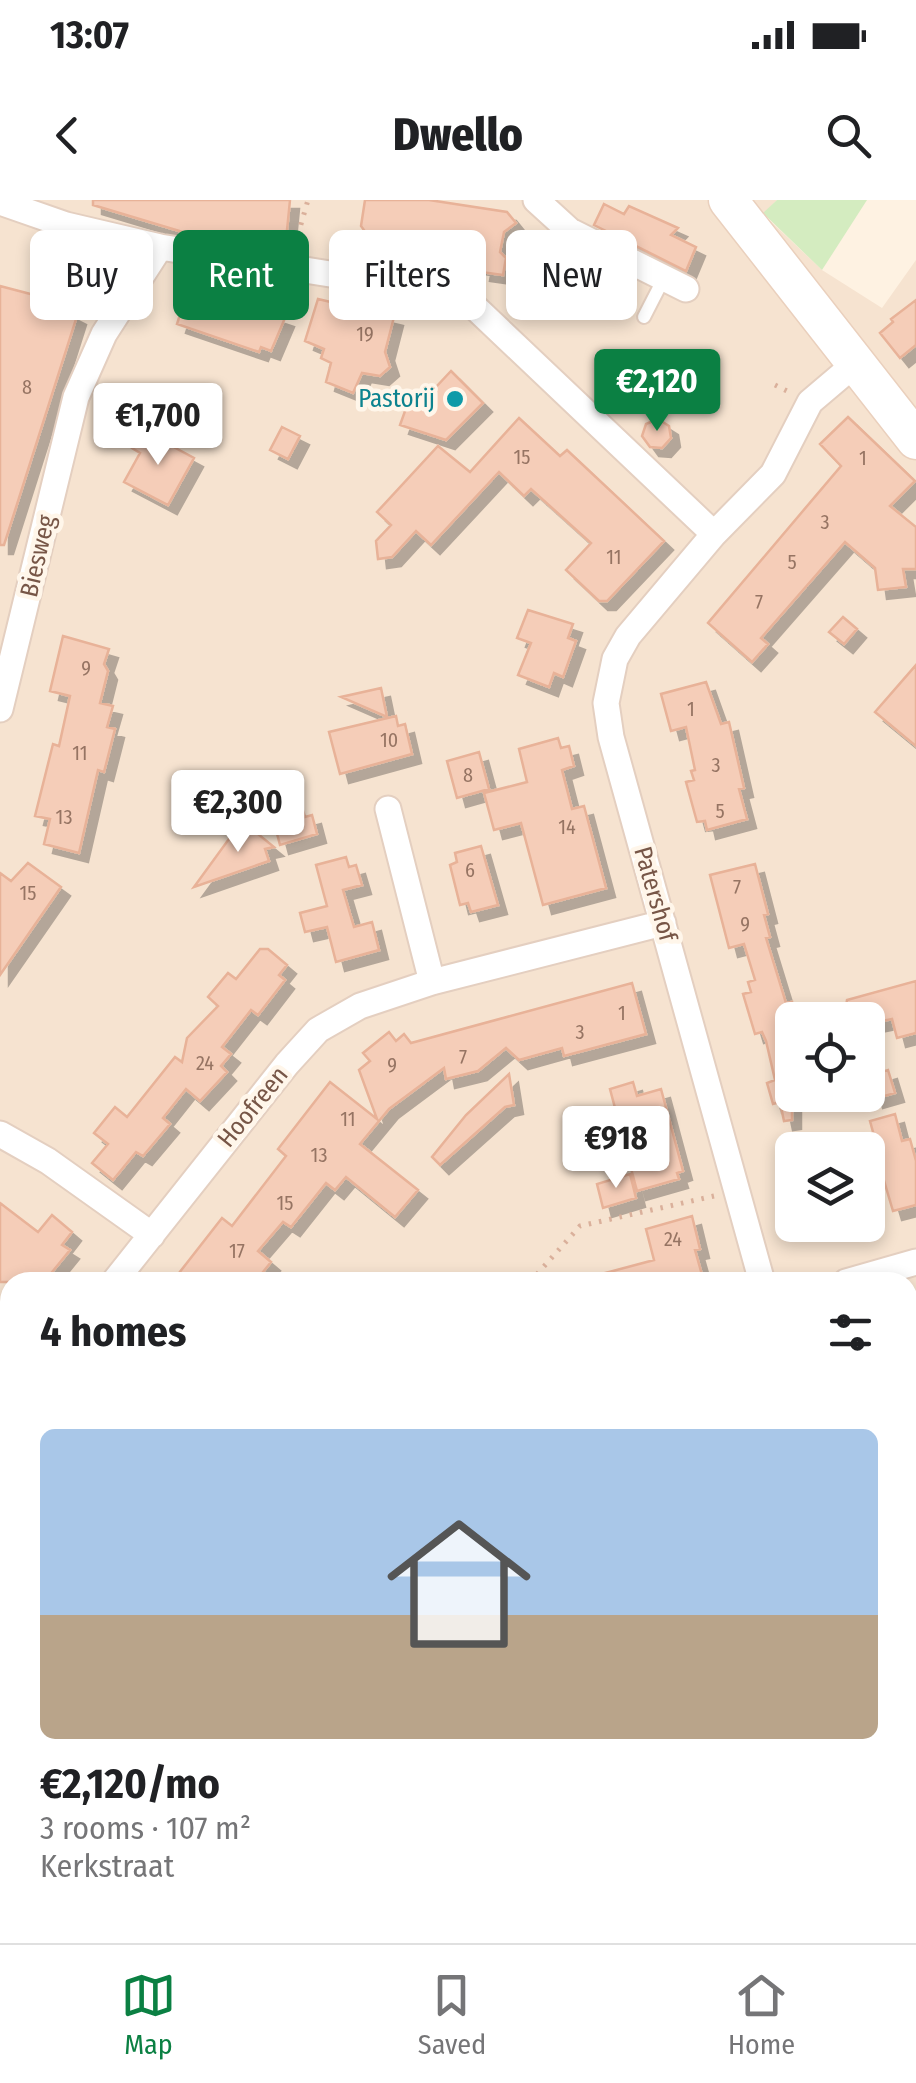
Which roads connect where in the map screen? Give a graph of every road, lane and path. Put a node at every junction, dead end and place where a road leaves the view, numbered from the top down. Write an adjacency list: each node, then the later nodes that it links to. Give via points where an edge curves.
1 (308, 200): 5 (path)
2 (536, 200): 9 (street, via 570,231)
3 (728, 200): 11 (street)
4 (0, 202): 6 (street)
5 (299, 230)
6 (160, 247): 7 (street); 14 (street, Biesweg, via 104,334 76,397)
7 (173, 249)
8 (309, 270): 13 (street, via 462,295)
9 (675, 283): 10 (lane)
10 (644, 317)
11 (856, 363): 12 (street); 13 (street, Patershof, via 810,402 773,474)
12 (916, 440)
13 (714, 534): 17 (street, Patershof, via 628,636 615,659 606,703)
14 (12, 610): 15 (street, Biesweg)
15 (0, 709)
16 (388, 808): 18 (street)
17 (663, 923): 18 (street, Hoofreen); 20 (street, Patershof)
18 (432, 982): 21 (street, Hoofreen, via 360,1006 318,1030)
19 (0, 1134): 21 (street)
20 (736, 1191): 24 (path, via 580,1226); 25 (street, Patershof)
21 (152, 1235): 23 (street, Hoofreen)
22 (916, 1262): 26 (street)
23 (122, 1272)
24 (539, 1272)
25 (759, 1272)
26 (881, 1272)

